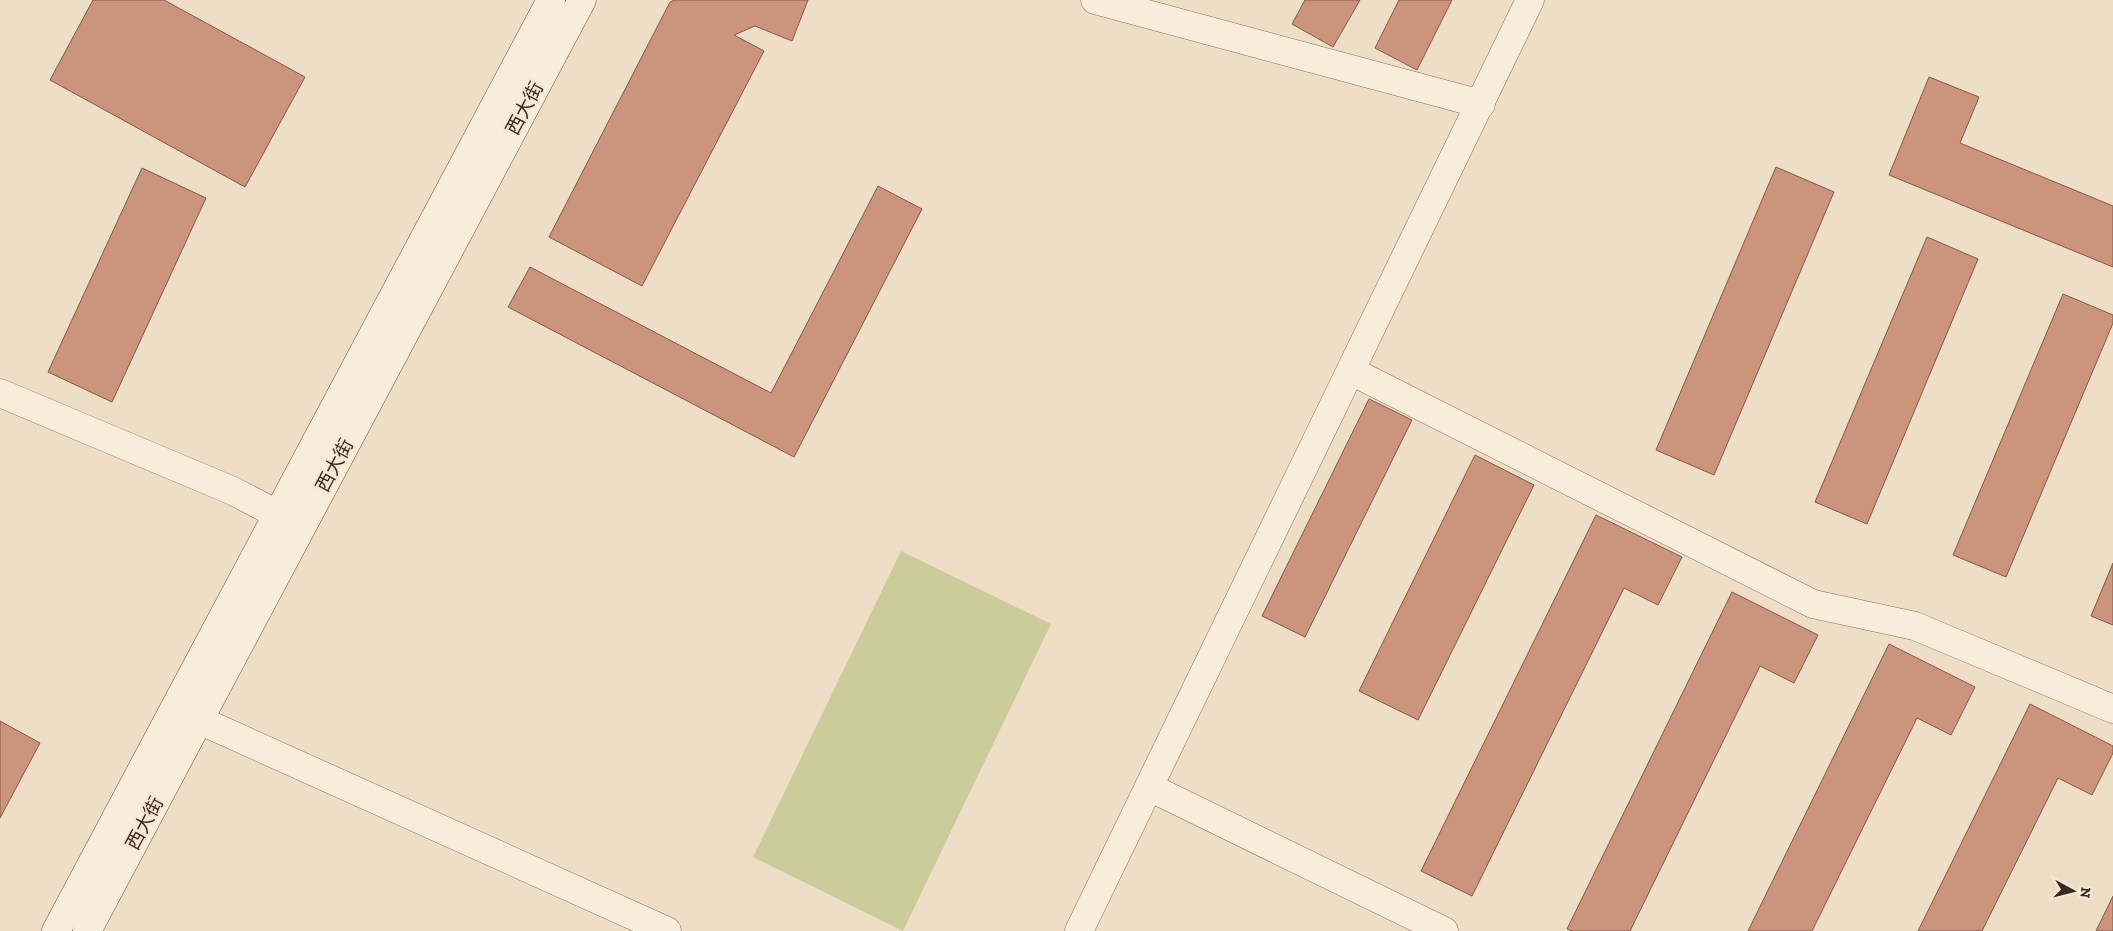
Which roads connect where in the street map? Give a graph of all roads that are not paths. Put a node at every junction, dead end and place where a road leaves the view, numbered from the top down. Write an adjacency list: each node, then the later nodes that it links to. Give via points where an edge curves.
1 (551, 0): 8 (street, 西大街)
2 (582, 0): 9 (street, 西大街)
3 (1095, 0): 5 (street)
4 (1530, 0): 5 (street)
5 (1481, 104): 6 (street)
6 (1351, 371): 10 (street, via 1813,604 1915,626); 12 (street)
7 (0, 393): 8 (street, via 234,492)
8 (278, 514): 9 (street); 13 (street, 西大街)
9 (301, 527): 11 (street, 西大街)
10 (2113, 709)
11 (199, 720): 14 (street, 西大街); 15 (street)
12 (1149, 787): 16 (street); 17 (street)
13 (56, 931)
14 (87, 931)
15 (667, 931)
16 (1079, 931)
17 (1444, 931)

